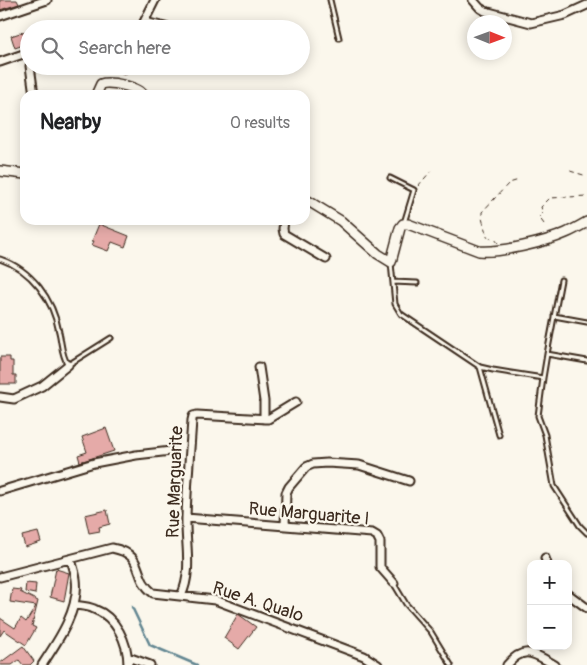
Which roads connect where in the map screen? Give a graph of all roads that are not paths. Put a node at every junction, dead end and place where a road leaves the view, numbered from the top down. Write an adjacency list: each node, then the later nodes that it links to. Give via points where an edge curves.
1 (46, 0): 6 (street)
2 (155, 0): 7 (street)
3 (330, 0): 8 (lane)
4 (473, 0): 5 (street, via 485,11 526,23 565,15)
5 (587, 6)
6 (0, 16)
7 (146, 20)
8 (339, 38)
9 (20, 55): 10 (street)
10 (0, 62)
11 (31, 75): 12 (street)
12 (33, 90)
13 (98, 90): 14 (street, via 101,84 108,83)
14 (139, 90)
15 (0, 171): 16 (street)
16 (20, 173)
17 (390, 178): 20 (lane, via 414,190)
18 (310, 202): 24 (street, via 341,221)
19 (587, 222): 20 (street, via 566,234 488,252)
20 (403, 224): 24 (street)
21 (283, 225): 22 (street, via 284,234)
22 (326, 259)
23 (0, 260): 33 (lane, via 29,275 38,284 56,316 61,351)
24 (391, 262): 26 (lane)
25 (561, 280): 28 (lane)
26 (393, 282): 27 (lane); 35 (lane, via 395,304 400,314)
27 (417, 283)
28 (554, 316): 29 (lane); 31 (lane)
29 (587, 322)
30 (110, 338): 33 (lane)
31 (547, 354): 32 (lane); 36 (lane)
32 (587, 361)
33 (68, 365): 37 (street, via 42,386 14,399)
34 (260, 367): 39 (street)
35 (480, 367): 36 (lane); 40 (lane)
36 (543, 378): 46 (lane, via 538,416 545,435 554,486)
37 (0, 397)
38 (296, 402): 39 (street, Rue Marguarite, via 273,418)
39 (264, 419): 44 (street, Rue Marguarite, via 193,416)
40 (499, 435)
41 (171, 451): 43 (street, via 94,463)
42 (409, 480): 45 (street, via 359,466 313,464 306,467 286,493)
43 (0, 491)
44 (186, 518): 45 (street, Rue Marguarite I); 50 (street, Rue Marguarite, via 188,573)
45 (284, 526): 49 (street, Rue Marguarite I, via 372,533 380,542 380,567)
46 (587, 533)
47 (71, 560): 48 (street, Rue A. Qualo); 50 (street, Rue A. Qualo, via 112,548 123,550 134,560 142,580 153,593); 52 (street, via 76,580)
48 (0, 577)
49 (394, 583): 58 (lane)
50 (181, 596): 57 (street, Rue A. Qualo, via 215,600 364,656)
51 (572, 597): 53 (street)
52 (74, 605): 54 (street, via 93,608 110,618 122,635); 55 (street)
53 (587, 608)
54 (128, 661): 56 (street)
55 (42, 665)
56 (150, 665)
57 (378, 665)
58 (451, 665)
59 (508, 665): 60 (street, via 523,652)
60 (555, 665)

